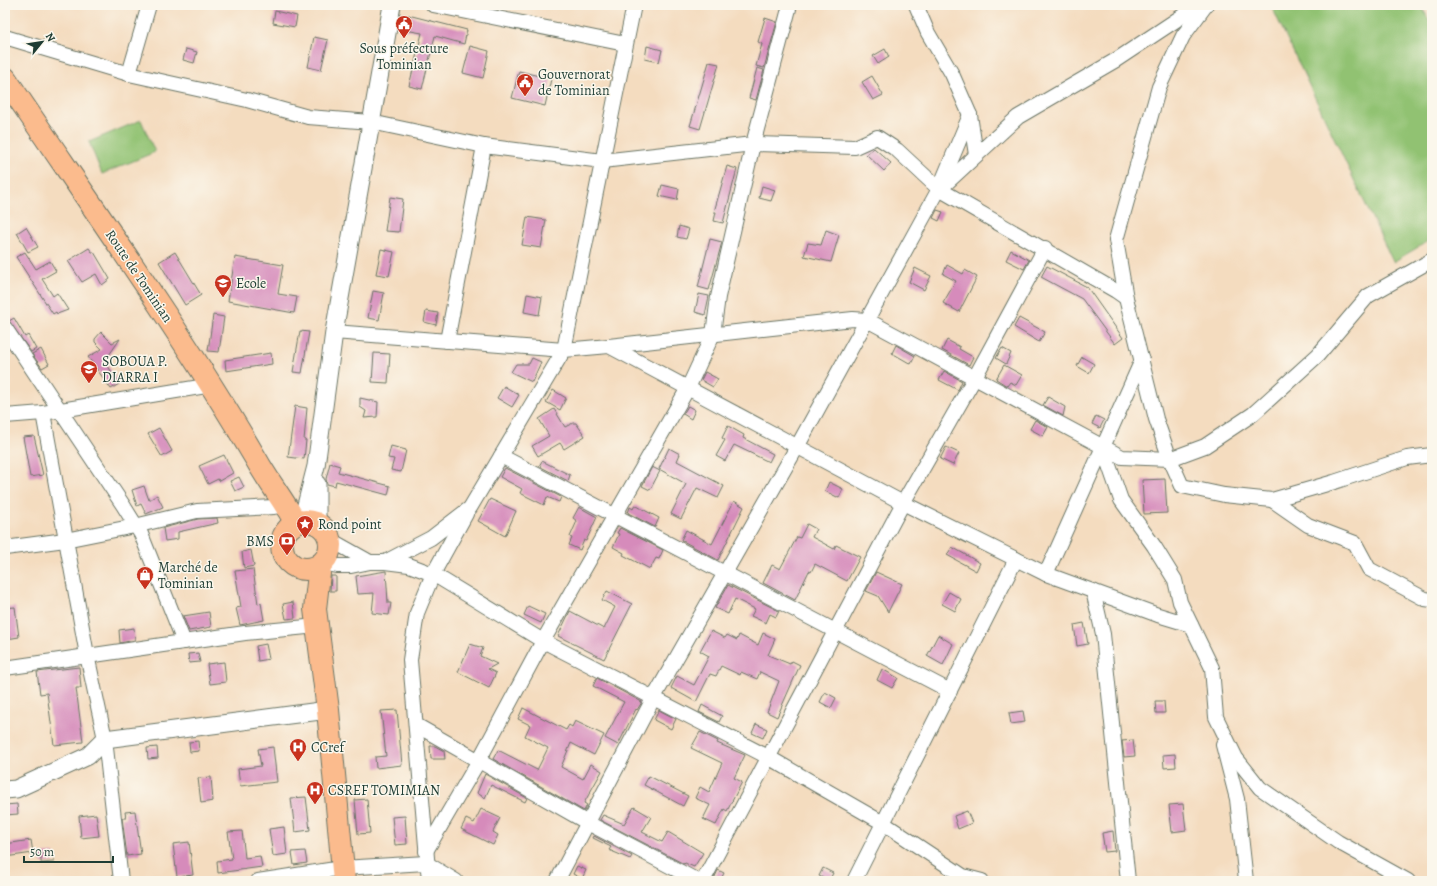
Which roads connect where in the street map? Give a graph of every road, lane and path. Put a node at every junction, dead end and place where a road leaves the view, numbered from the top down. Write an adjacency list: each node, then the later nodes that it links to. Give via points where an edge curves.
1 (149, 5): 11 (street)
2 (392, 5): 14 (street)
3 (433, 5): 10 (street)
4 (634, 5): 10 (street)
5 (790, 5): 15 (street)
6 (916, 5): 13 (street)
7 (1199, 5): 17 (street, via 1116,60 1018,117)
8 (1206, 5): 22 (street, via 1183,36 1159,87 1116,240)
9 (5, 37): 11 (street)
10 (625, 44): 18 (street)
11 (129, 74): 14 (street, via 247,100 308,117)
12 (5, 78): 32 (main road, Route de Tominian)
13 (970, 115): 17 (street); 19 (street)
14 (370, 122): 16 (street); 25 (street)
15 (752, 144): 18 (street); 19 (street, via 855,148 877,137 897,150); 26 (street, via 718,297)
16 (484, 146): 18 (street); 27 (street)
17 (976, 155): 19 (street)
18 (602, 161): 29 (street)
19 (939, 189): 20 (street); 23 (street)
20 (1045, 248): 22 (street); 31 (street)
21 (1432, 260): 41 (street, via 1368,296 1318,355 1253,414 1205,446)
22 (1126, 298): 30 (street)
23 (867, 320): 26 (street, via 853,319); 31 (street); 37 (street)
24 (5, 328): 34 (street)
25 (334, 332): 27 (street); 49 (street, via 316,466)
26 (713, 334): 28 (street); 33 (street)
27 (447, 341): 29 (street)
28 (609, 346): 29 (street); 33 (street)
29 (564, 350): 40 (street)
30 (1142, 360): 38 (street); 41 (street, via 1156,419)
31 (974, 379): 38 (street); 44 (street)
32 (212, 385): 34 (street); 42 (main road, Route de Tominian)
33 (688, 388): 37 (street); 47 (street)
34 (60, 410): 35 (street); 48 (street)
35 (43, 413): 36 (street); 50 (street)
36 (5, 416)
37 (797, 447): 44 (street); 58 (street)
38 (1102, 448): 41 (street, via 1122,457); 60 (street); 64 (street, via 1121,500 1175,580 1180,602)
39 (1432, 455): 43 (street, via 1407,458)
40 (501, 456): 46 (street); 47 (street)
41 (1170, 459): 43 (street, via 1182,486 1224,495)
42 (266, 477): 45 (main road); 49 (main road, via 286,504)
43 (1272, 500): 62 (street, via 1308,525 1356,544 1369,569 1425,599)
44 (903, 503): 53 (street); 65 (street)
45 (274, 507): 48 (street, via 197,511); 51 (main road)
46 (470, 508): 55 (street, via 431,538); 59 (street)
47 (616, 515): 58 (street); 66 (street)
48 (135, 526): 50 (street); 67 (street, via 141,534)
49 (311, 527): 51 (main road, via 287,531); 54 (street); 57 (main road, via 328,554)
50 (65, 540): 52 (street); 68 (street)
51 (282, 540): 56 (main road, via 282,550)
52 (5, 548)
53 (1016, 559): 60 (street); 70 (street)
54 (370, 562): 55 (street); 57 (street, via 351,566)
55 (385, 562): 59 (street)
56 (290, 564): 57 (main road, via 304,569); 63 (main road, via 304,583)
57 (321, 564): 63 (main road)
58 (725, 573): 65 (street); 71 (street)
59 (433, 574): 66 (street); 74 (street, via 417,613 410,660)
60 (1046, 574): 61 (street)
61 (1093, 591): 64 (street); 92 (street, via 1103,634)
62 (1432, 600)
63 (316, 617): 67 (street); 72 (main road)
64 (1191, 625): 73 (street, via 1212,668)
65 (835, 631): 70 (street); 76 (street)
66 (543, 641): 71 (street); 77 (street)
67 (184, 642): 68 (street)
68 (87, 655): 69 (street); 75 (street)
69 (5, 668)
70 (950, 691): 80 (street)
71 (653, 699): 76 (street); 79 (street)
72 (328, 710): 75 (street); 82 (main road)
73 (1216, 717): 93 (street, via 1237,799); 94 (street, via 1236,758 1260,788 1338,842)
74 (416, 725): 77 (street); 81 (street)
75 (105, 739): 78 (street, via 88,756 16,789); 83 (street)
76 (768, 758): 80 (street); 89 (street)
77 (478, 762): 79 (street); 81 (street)
78 (5, 790)
79 (588, 823): 87 (street); 88 (street)
80 (883, 823): 90 (street); 91 (street, via 963,876)
81 (426, 857): 82 (street); 85 (street); 86 (street)
82 (343, 874): 84 (street)
83 (121, 881)
84 (258, 881)
85 (429, 881)
86 (456, 881)
87 (558, 881)
88 (698, 881)
89 (703, 881)
90 (854, 881)
91 (982, 881)
92 (1128, 881)
93 (1246, 881)
94 (1408, 881)

